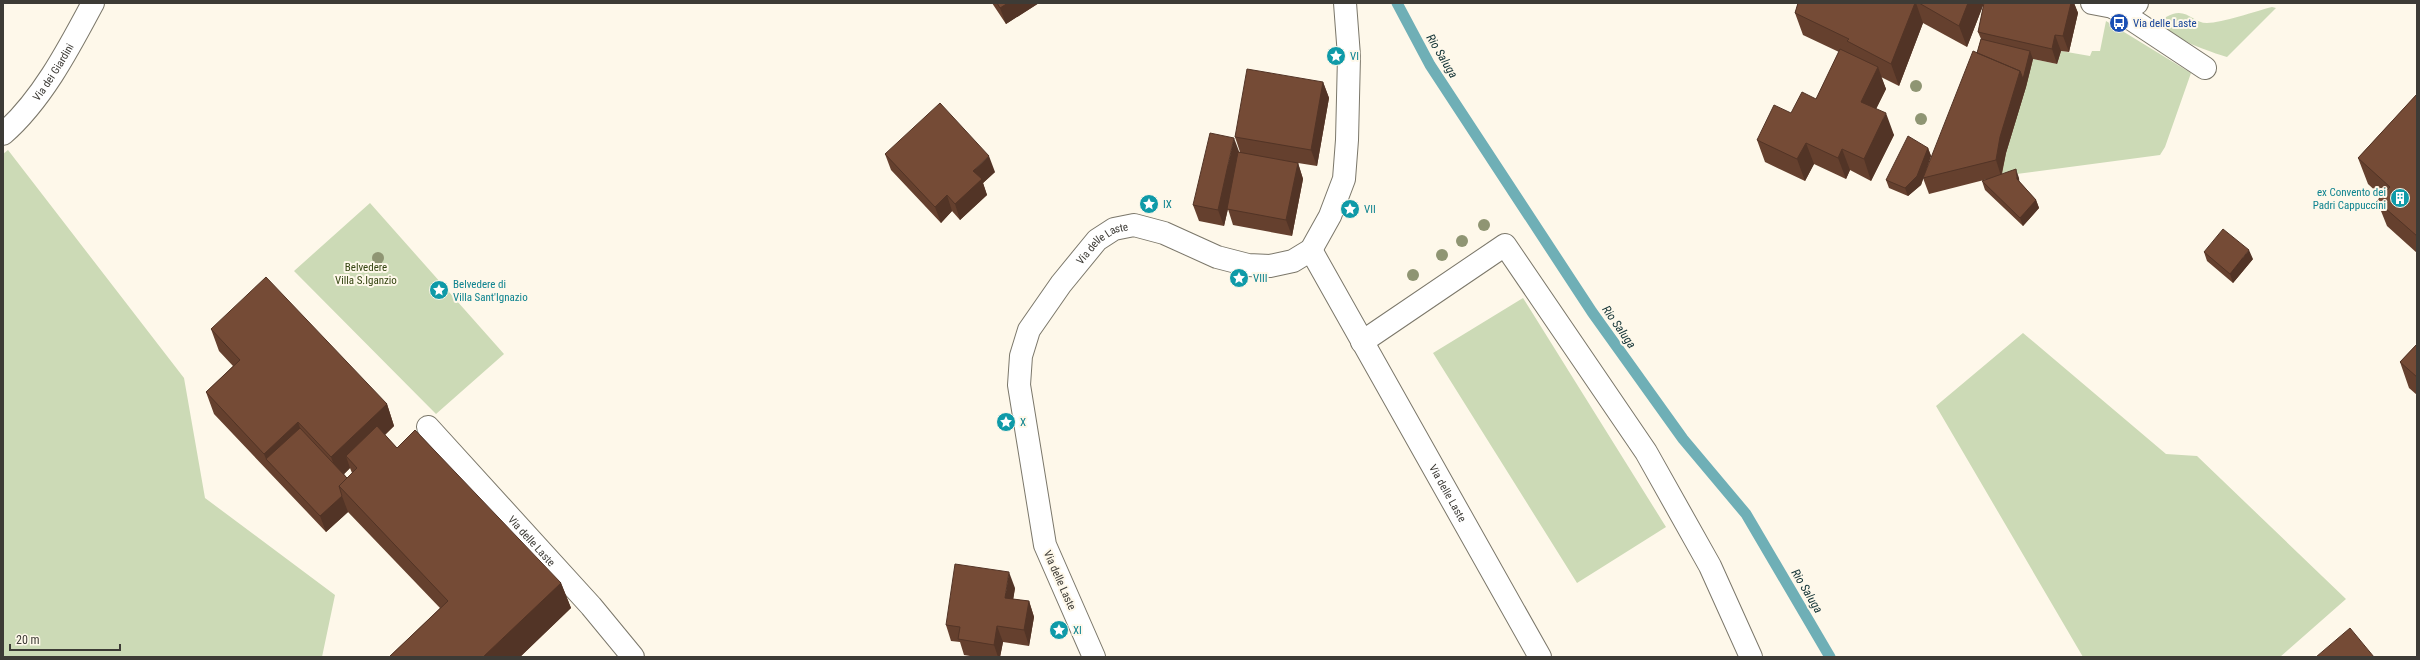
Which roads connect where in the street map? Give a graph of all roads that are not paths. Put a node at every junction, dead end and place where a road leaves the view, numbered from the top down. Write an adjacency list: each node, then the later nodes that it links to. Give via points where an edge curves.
1 (93, 3): 7 (street, Via dei Giardini, via 57,65 22,117)
2 (1346, 3): 8 (street, Via delle Laste, via 1349,56 1344,179 1330,216)
3 (2092, 3): 5 (street)
4 (2137, 3): 5 (street)
5 (2113, 7): 6 (street)
6 (2205, 68)
7 (3, 134)
8 (1311, 250): 9 (street, Via delle Laste); 12 (street, Via delle Laste, via 1293,261 1270,266 1248,265 1217,257 1164,233 1134,225 1114,229 1098,240 1061,284 1029,330 1021,356 1019,385 1045,545)
9 (1358, 336): 13 (street, Via delle Laste); 14 (street, via 1505,244 1646,452 1710,566)
10 (428, 426): 11 (street, Via delle Laste, via 591,606)
11 (633, 657)
12 (1094, 657)
13 (1540, 657)
14 (1752, 657)

